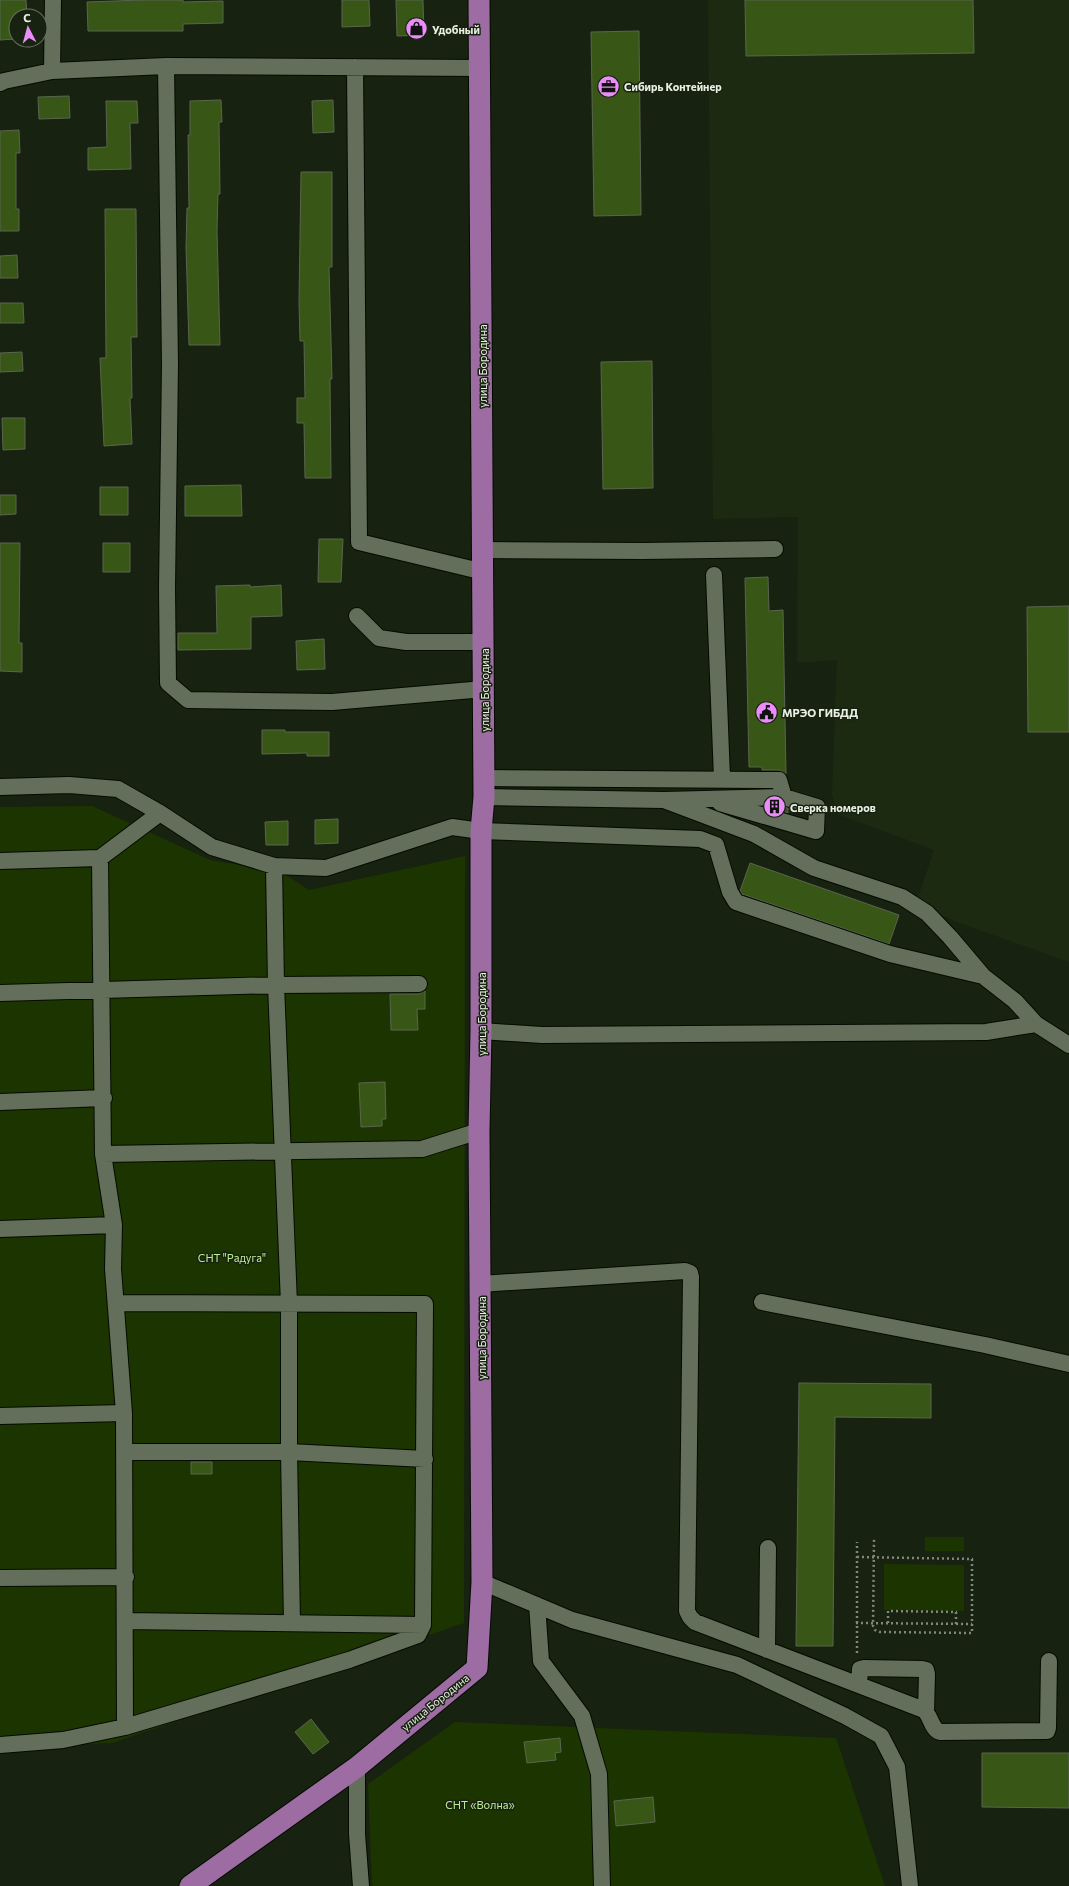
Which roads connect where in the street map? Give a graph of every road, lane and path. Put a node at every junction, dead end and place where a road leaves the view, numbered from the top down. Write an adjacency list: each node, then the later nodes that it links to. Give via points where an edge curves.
1 (54, 0): 6 (street)
2 (479, 0): 5 (main road, улица Бородина)
3 (166, 66): 4 (street); 6 (street); 14 (street, via 170,364 168,683 188,700 332,702)
4 (355, 67): 5 (street); 10 (street, via 359,542)
5 (480, 68): 9 (main road, улица Бородина)
6 (52, 71): 7 (street)
7 (0, 83)
8 (775, 549): 9 (street)
9 (484, 550): 10 (main road, улица Бородина)
10 (484, 572): 13 (main road, улица Бородина)
11 (714, 575): 15 (street)
12 (357, 616): 13 (street, via 379,638 406,642)
13 (484, 642): 14 (main road, улица Бородина)
14 (484, 689): 17 (main road, улица Бородина)
15 (722, 778): 17 (street); 18 (street, via 779,780)
16 (0, 787): 21 (street, via 68,785 118,789)
17 (484, 787): 19 (street); 22 (main road, улица Бородина)
18 (784, 797): 20 (street); 20 (street, via 817,807 816,831)
19 (664, 800): 20 (street); 26 (street, via 754,834 814,868 902,897 927,913)
20 (709, 800)
21 (160, 813): 23 (street); 25 (street, via 212,847)
22 (481, 831): 25 (street, via 452,827 326,868); 26 (street, via 700,839 716,845 730,892 736,902 890,954); 32 (main road, улица Бородина)
23 (100, 858): 24 (street); 29 (street)
24 (0, 861)
25 (274, 866): 28 (street)
26 (983, 976): 31 (street, via 1015,1001)
27 (419, 984): 28 (street)
28 (276, 985): 29 (street); 37 (street)
29 (100, 989): 30 (street); 34 (street)
30 (0, 993)
31 (1036, 1024): 32 (street, via 986,1032 542,1035); 33 (street)
32 (481, 1032): 36 (main road, улица Бородина)
33 (1069, 1046)
34 (104, 1098): 35 (street); 38 (street)
35 (0, 1102)
36 (479, 1131): 37 (street, via 422,1149); 41 (main road, улица Бородина)
37 (283, 1151): 38 (street); 44 (street)
38 (103, 1154): 39 (street)
39 (114, 1225): 40 (street); 43 (street, via 113,1269)
40 (0, 1229)
41 (480, 1284): 58 (main road, улица Бородина); 68 (street, via 685,1271 690,1273 687,1611 695,1622)
42 (762, 1302): 45 (street)
43 (116, 1303): 44 (street); 46 (street)
44 (289, 1304): 49 (street); 50 (street, via 425,1304)
45 (1069, 1364)
46 (124, 1413): 47 (street); 48 (street)
47 (0, 1416)
48 (124, 1452): 49 (street); 56 (street)
49 (289, 1452): 50 (street); 61 (street)
50 (425, 1459): 67 (street)
51 (874, 1539): 55 (path)
52 (857, 1542): 54 (path)
53 (768, 1548): 68 (street)
54 (857, 1557): 55 (path); 62 (path)
55 (874, 1558): 63 (path); 66 (path, via 972,1558)
56 (126, 1577): 57 (street); 60 (street)
57 (0, 1578)
58 (482, 1582): 59 (street); 75 (main road, улица Бородина, via 477,1668)
59 (537, 1605): 78 (street, via 541,1661 582,1716 599,1774); 79 (street, via 572,1620 737,1665 845,1716 881,1736 897,1767)
60 (126, 1621): 61 (street); 73 (street)
61 (292, 1623): 67 (street)
62 (856, 1623): 63 (path); 70 (path, via 856,1651)
63 (873, 1623): 64 (path); 66 (path, via 875,1630 880,1632 972,1633)
64 (888, 1623): 65 (path); 65 (path, via 888,1611 956,1612)
65 (956, 1624): 66 (path)
66 (972, 1624)
67 (423, 1625): 73 (street, via 418,1635 349,1660)
68 (767, 1650): 71 (street)
69 (1049, 1661): 72 (street, via 1047,1731 940,1732 935,1729)
70 (860, 1669): 71 (street); 72 (street, via 926,1670)
71 (858, 1685): 72 (street)
72 (926, 1712)
73 (126, 1727): 74 (street, via 64,1740)
74 (0, 1745)
75 (357, 1767): 76 (main road, улица Бородина); 77 (street, via 357,1834)
76 (190, 1886)
77 (361, 1886)
78 (602, 1886)
79 (910, 1886)

